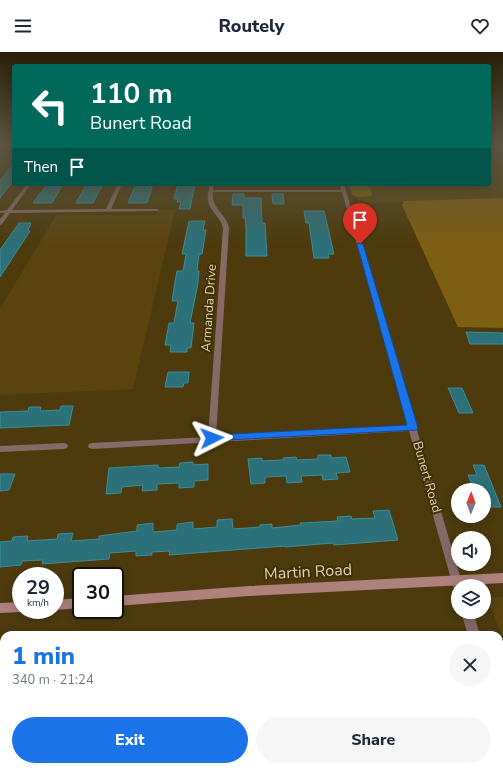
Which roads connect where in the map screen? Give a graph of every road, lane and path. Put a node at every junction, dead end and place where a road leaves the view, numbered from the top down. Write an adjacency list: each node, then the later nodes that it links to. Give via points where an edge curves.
1 (28, 186): 9 (street)
2 (119, 186): 6 (street)
3 (212, 186): 5 (street, Armanda Drive)
4 (343, 188): 5 (street); 11 (street, Bunert Road)
5 (211, 191): 12 (street, Armanda Drive, via 211,203 223,218 226,228)
6 (108, 210): 7 (street); 9 (street)
7 (157, 210)
8 (0, 212): 9 (street)
9 (8, 212): 10 (street)
10 (0, 223)
11 (413, 428): 12 (street); 17 (street, Bunert Road)
12 (212, 438): 14 (street)
13 (64, 446): 15 (street)
14 (92, 446)
15 (0, 449)
16 (503, 578): 18 (street, Martin Road)
17 (456, 579)
18 (491, 579)
19 (451, 583): 20 (street, Martin Road)
20 (124, 601)
21 (12, 607): 22 (street)
22 (0, 608)
23 (469, 619): 24 (street)
24 (473, 631)

